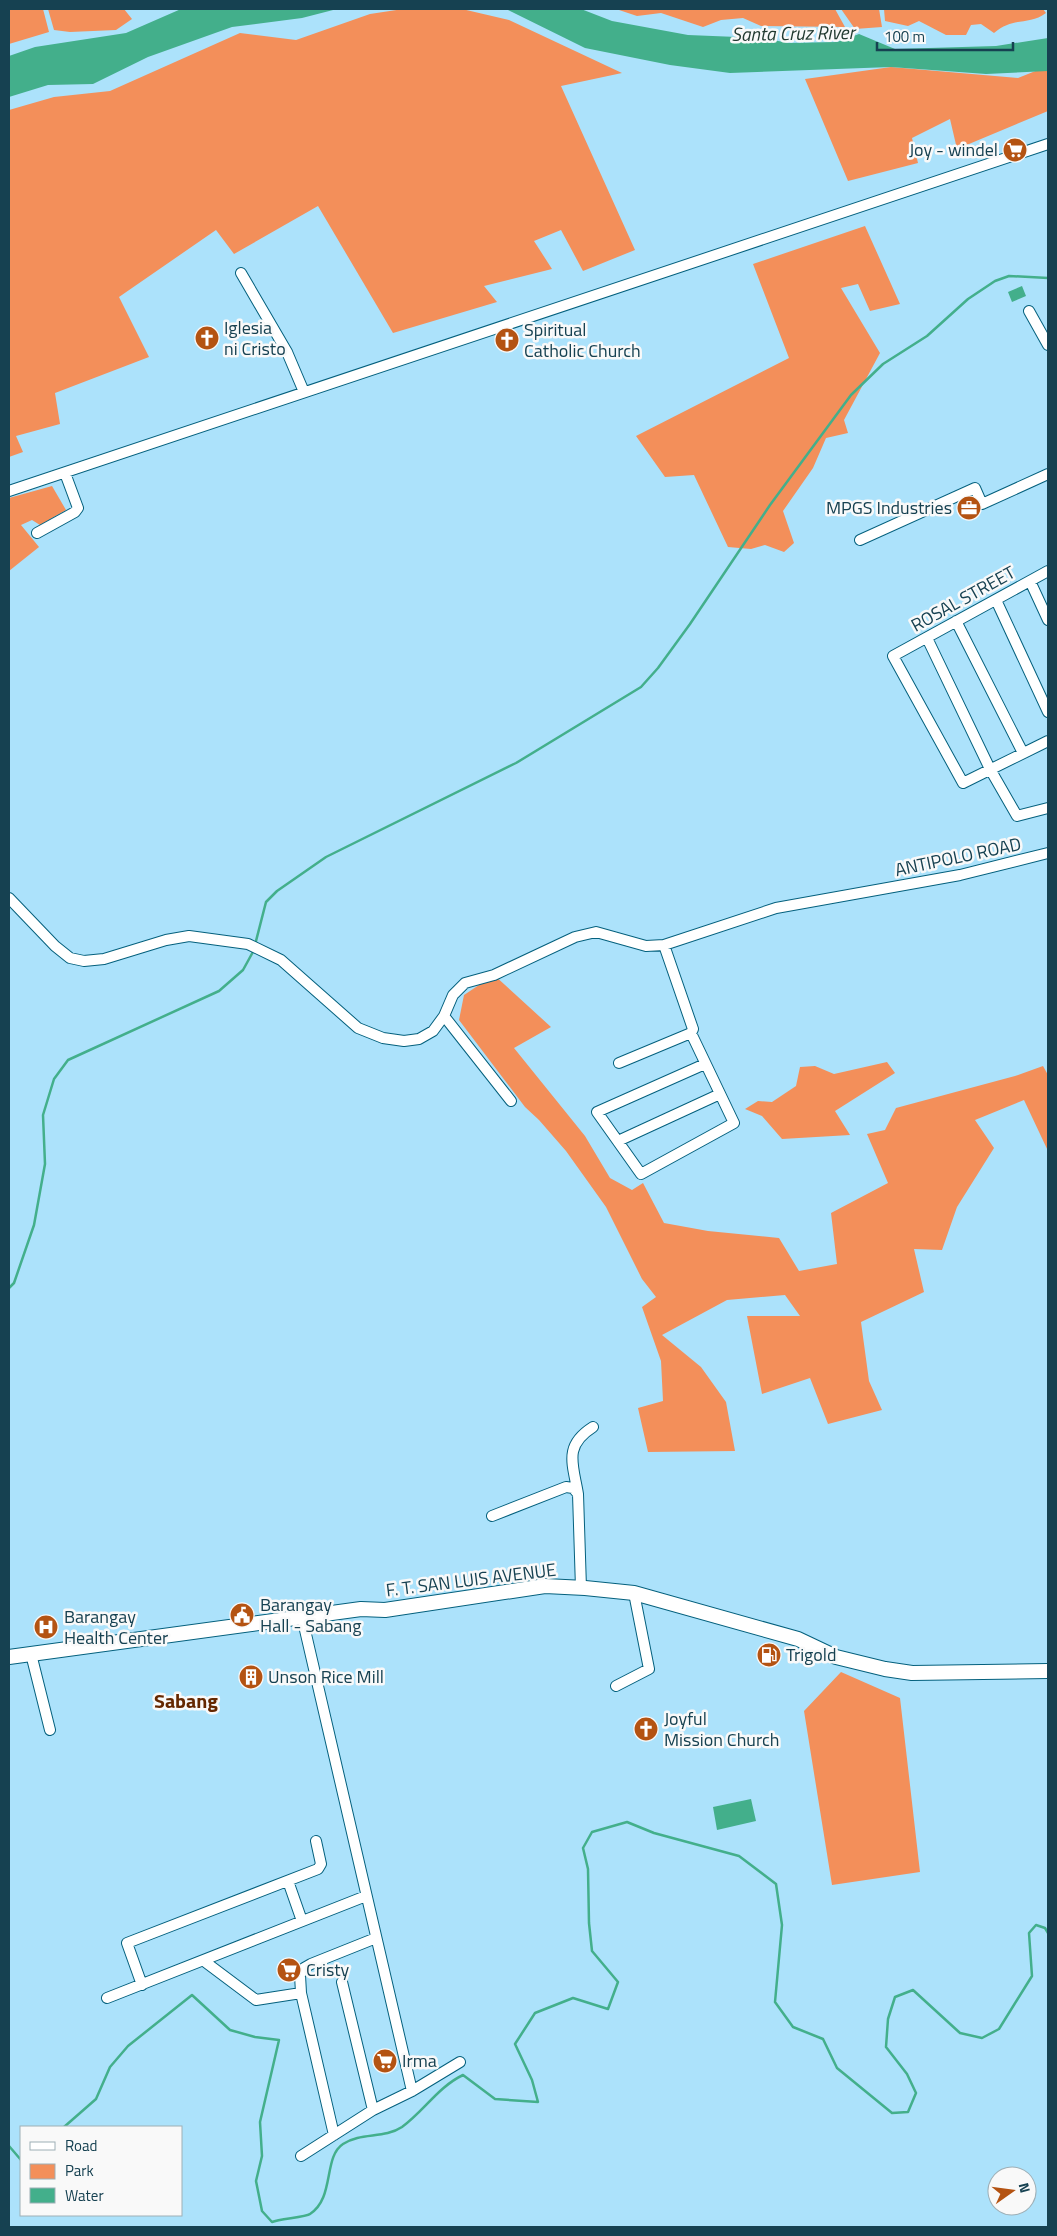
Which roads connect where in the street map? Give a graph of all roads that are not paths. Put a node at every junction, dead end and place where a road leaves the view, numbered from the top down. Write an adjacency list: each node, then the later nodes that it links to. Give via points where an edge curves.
1 (1048, 144): 5 (street)
2 (241, 273): 5 (street, via 287,352)
3 (1030, 311): 4 (street)
4 (1048, 345)
5 (304, 392): 6 (street)
6 (65, 473): 8 (street); 9 (street, via 78,508)
7 (1048, 474): 10 (street, via 982,504 975,488)
8 (9, 491)
9 (37, 533)
10 (860, 540)
11 (1048, 571): 12 (street, ROSAL STREET)
12 (1030, 581): 13 (street, ROSAL STREET); 14 (street)
13 (996, 600): 15 (street, ROSAL STREET); 17 (street)
14 (1048, 620)
15 (956, 621): 16 (street, ROSAL STREET); 19 (street)
16 (927, 638): 20 (street); 20 (street, ROSAL STREET, via 893,656 963,783)
17 (1048, 712)
18 (1048, 741): 19 (street)
19 (1023, 752): 20 (street)
20 (990, 769): 21 (street, via 1017,816)
21 (1048, 808)
22 (1048, 853): 24 (street, ANTIPOLO ROAD, via 960,875 776,908)
23 (9, 898): 25 (street, via 70,958 84,961 104,959 189,936 248,944 281,960 358,1028 383,1038 419,1040 433,1031)
24 (664, 945): 25 (street, via 646,946 596,932 575,938 494,975 465,983 453,995); 26 (street, via 693,1029)
25 (444, 1016): 30 (street)
26 (691, 1033): 27 (street); 28 (street)
27 (619, 1063)
28 (704, 1064): 29 (street); 31 (street, via 597,1112)
29 (720, 1094): 31 (street); 31 (street, via 734,1123 641,1174)
30 (511, 1101)
31 (618, 1141)
32 (593, 1427): 33 (street, via 576,1440 571,1452)
33 (578, 1494): 34 (street, via 573,1488 566,1487); 35 (street)
34 (492, 1516)
35 (581, 1588): 36 (main road, F. T. SAN LUIS AVENUE); 37 (main road, F. T. SAN LUIS AVENUE, via 545,1586 385,1610 361,1609)
36 (634, 1593): 40 (main road, F. T. SAN LUIS AVENUE, via 798,1639 836,1657 884,1669 912,1673); 41 (street, via 649,1669)
37 (302, 1617): 38 (main road, F. T. SAN LUIS AVENUE); 45 (street)
38 (31, 1654): 39 (main road, F. T. SAN LUIS AVENUE); 42 (street)
39 (9, 1657)
40 (1048, 1671)
41 (616, 1686)
42 (50, 1730)
43 (316, 1841): 44 (street, via 321,1864 318,1869)
44 (288, 1881): 46 (street); 50 (street, via 127,1943)
45 (366, 1896): 46 (street); 47 (street)
46 (302, 1921): 48 (street)
47 (376, 1938): 51 (street, via 304,1968 300,1974); 54 (street)
48 (204, 1961): 50 (street); 51 (street, via 256,2000)
49 (342, 1982): 55 (street)
50 (142, 1985): 52 (street)
51 (301, 1993): 56 (street)
52 (107, 1998)
53 (460, 2062): 54 (street)
54 (412, 2091): 55 (street)
55 (373, 2110): 56 (street)
56 (334, 2135): 57 (street)
57 (300, 2156)

